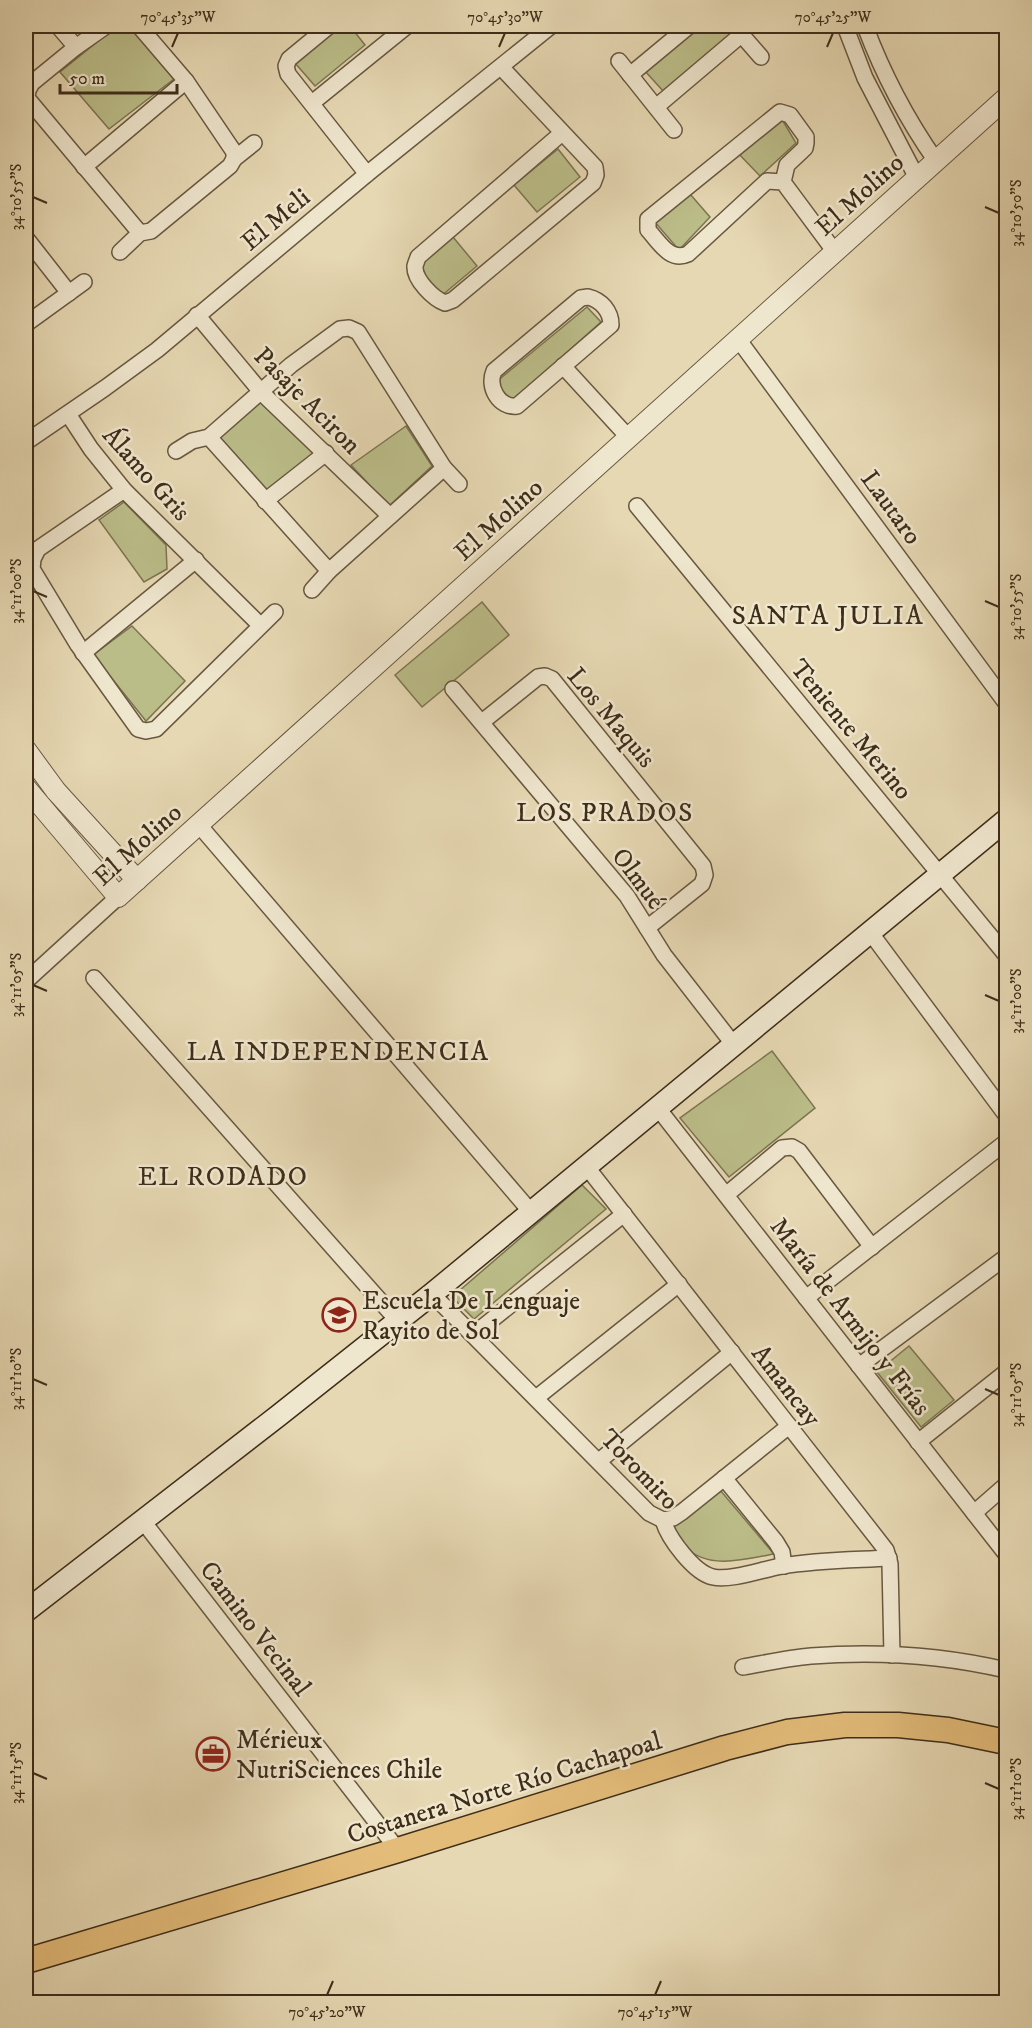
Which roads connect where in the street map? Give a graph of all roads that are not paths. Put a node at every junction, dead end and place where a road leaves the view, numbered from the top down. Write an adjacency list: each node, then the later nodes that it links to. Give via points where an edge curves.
1 (58, 26): 11 (street)
2 (106, 26): 11 (street)
3 (139, 26): 16 (street)
4 (329, 26): 18 (street, via 289,59 286,66)
5 (407, 26): 18 (street)
6 (551, 26): 14 (street, El Meli)
7 (688, 26): 15 (street)
8 (845, 26): 27 (street, via 865,78)
9 (865, 26): 24 (street, via 896,98)
10 (737, 30): 12 (street); 19 (street)
11 (76, 47): 25 (street, via 32,83 27,98)
12 (761, 57)
13 (619, 61): 15 (street)
14 (501, 67): 21 (street); 26 (street, El Meli)
15 (630, 75): 19 (street)
16 (186, 81): 23 (street, via 234,152); 25 (street)
17 (1006, 98): 24 (street, El Molino)
18 (312, 103): 26 (street)
19 (656, 107): 20 (street)
20 (674, 130)
21 (562, 133): 21 (street, via 418,257 416,275 437,301 453,300 593,183 595,167)
22 (254, 143): 23 (street)
23 (234, 159): 29 (street, via 151,231)
24 (936, 162): 27 (street, El Molino)
25 (84, 167): 29 (street)
26 (367, 174): 35 (street, El Meli)
27 (917, 178): 32 (street, El Molino)
28 (783, 182): 28 (street, via 787,165 805,148 806,137 790,115 780,112 648,219 648,230 671,255 680,258 767,181); 32 (street)
29 (140, 233): 31 (street)
30 (26, 238): 34 (street)
31 (120, 252)
32 (835, 252): 37 (street, El Molino)
33 (84, 282): 34 (street)
34 (69, 293): 36 (street)
35 (197, 315): 39 (street, Pasaje Aciron); 40 (street, El Meli)
36 (26, 324)
37 (738, 339): 42 (street, El Molino); 59 (street, Lautaro)
38 (564, 366): 38 (street, via 611,325 609,311 596,299 581,298 494,371 491,388 502,402 517,406); 42 (street)
39 (262, 393): 41 (street); 45 (street, Pasaje Aciron); 46 (street, via 291,365 340,329 349,328 358,332)
40 (68, 414): 43 (street, El Meli); 48 (street, Álamo Gris)
41 (209, 437): 44 (street); 49 (street)
42 (629, 438): 64 (street, El Molino)
43 (26, 442)
44 (176, 451)
45 (326, 453): 49 (street); 51 (street, Pasaje Aciron)
46 (444, 468): 47 (street); 51 (street)
47 (459, 484)
48 (124, 490): 52 (street, Álamo Gris); 57 (street, via 38,549 33,559 32,569)
49 (265, 501): 53 (street)
50 (637, 506): 65 (street, Teniente Merino)
51 (390, 516): 53 (street)
52 (196, 560): 56 (street, Álamo Gris); 57 (street)
53 (329, 571): 54 (street)
54 (312, 590)
55 (275, 612): 56 (street)
56 (260, 626): 57 (street, via 156,729 147,731 138,729)
57 (83, 653)
58 (453, 689): 60 (street, Olmué)
59 (1006, 702)
60 (482, 722): 68 (street, Olmué, via 627,896); 68 (street, Los Maquis, via 538,677 552,679 703,866 702,884)
61 (26, 750): 66 (street, via 56,791)
62 (26, 788): 67 (street)
63 (1006, 820): 65 (main road)
64 (199, 825): 66 (street, El Molino); 79 (street)
65 (940, 874): 69 (main road); 70 (street, Teniente Merino)
66 (137, 880): 67 (street, El Molino)
67 (118, 897): 72 (street, El Molino)
68 (647, 928): 73 (street, Olmué)
69 (870, 932): 73 (main road); 75 (street)
70 (1006, 955)
71 (94, 978): 86 (street)
72 (26, 981)
73 (734, 1045): 74 (main road)
74 (657, 1107): 77 (main road); 78 (street, María de Armijo y Frías)
75 (1006, 1115)
76 (1006, 1142): 81 (street)
77 (586, 1166): 79 (main road); 80 (street, Amancay)
78 (726, 1195): 81 (street, via 782,1148 792,1147); 85 (street, María de Armijo y Frías)
79 (531, 1212): 84 (main road)
80 (624, 1214): 83 (street, Amancay); 87 (street)
81 (872, 1247): 85 (street)
82 (1006, 1257): 89 (street)
83 (679, 1284): 88 (street, Amancay); 91 (street)
84 (432, 1293): 86 (main road); 87 (street, Toromiro)
85 (806, 1298): 89 (street, María de Armijo y Frías)
86 (398, 1321): 98 (main road)
87 (474, 1334): 91 (street, Toromiro)
88 (732, 1352): 92 (street, Amancay); 94 (street)
89 (859, 1366): 93 (street, María de Armijo y Frías)
90 (1006, 1372): 93 (street)
91 (537, 1398): 94 (street, Toromiro)
92 (789, 1426): 95 (street); 101 (street, Amancay)
93 (918, 1442): 97 (street, María de Armijo y Frías)
94 (599, 1461): 99 (street, Toromiro, via 649,1513)
95 (724, 1478): 99 (street, via 682,1512); 102 (street, via 776,1542)
96 (1006, 1485): 97 (street)
97 (974, 1513): 100 (street, María de Armijo y Frías)
98 (142, 1520): 103 (main road); 108 (street, Camino Vecinal)
99 (663, 1520): 102 (street, Toromiro, via 668,1534 692,1563 714,1578)
100 (1006, 1554)
101 (889, 1558): 102 (street, Toromiro); 104 (street)
102 (784, 1566)
103 (26, 1611)
104 (892, 1655): 105 (street, via 811,1656); 106 (street, via 946,1658)
105 (743, 1667)
106 (1006, 1670)
107 (1006, 1742): 108 (main road, Costanera Norte Río Cachapoal, via 898,1725 844,1725 787,1732)
108 (398, 1850): 109 (main road, Costanera Norte Río Cachapoal)
109 (26, 1961)

